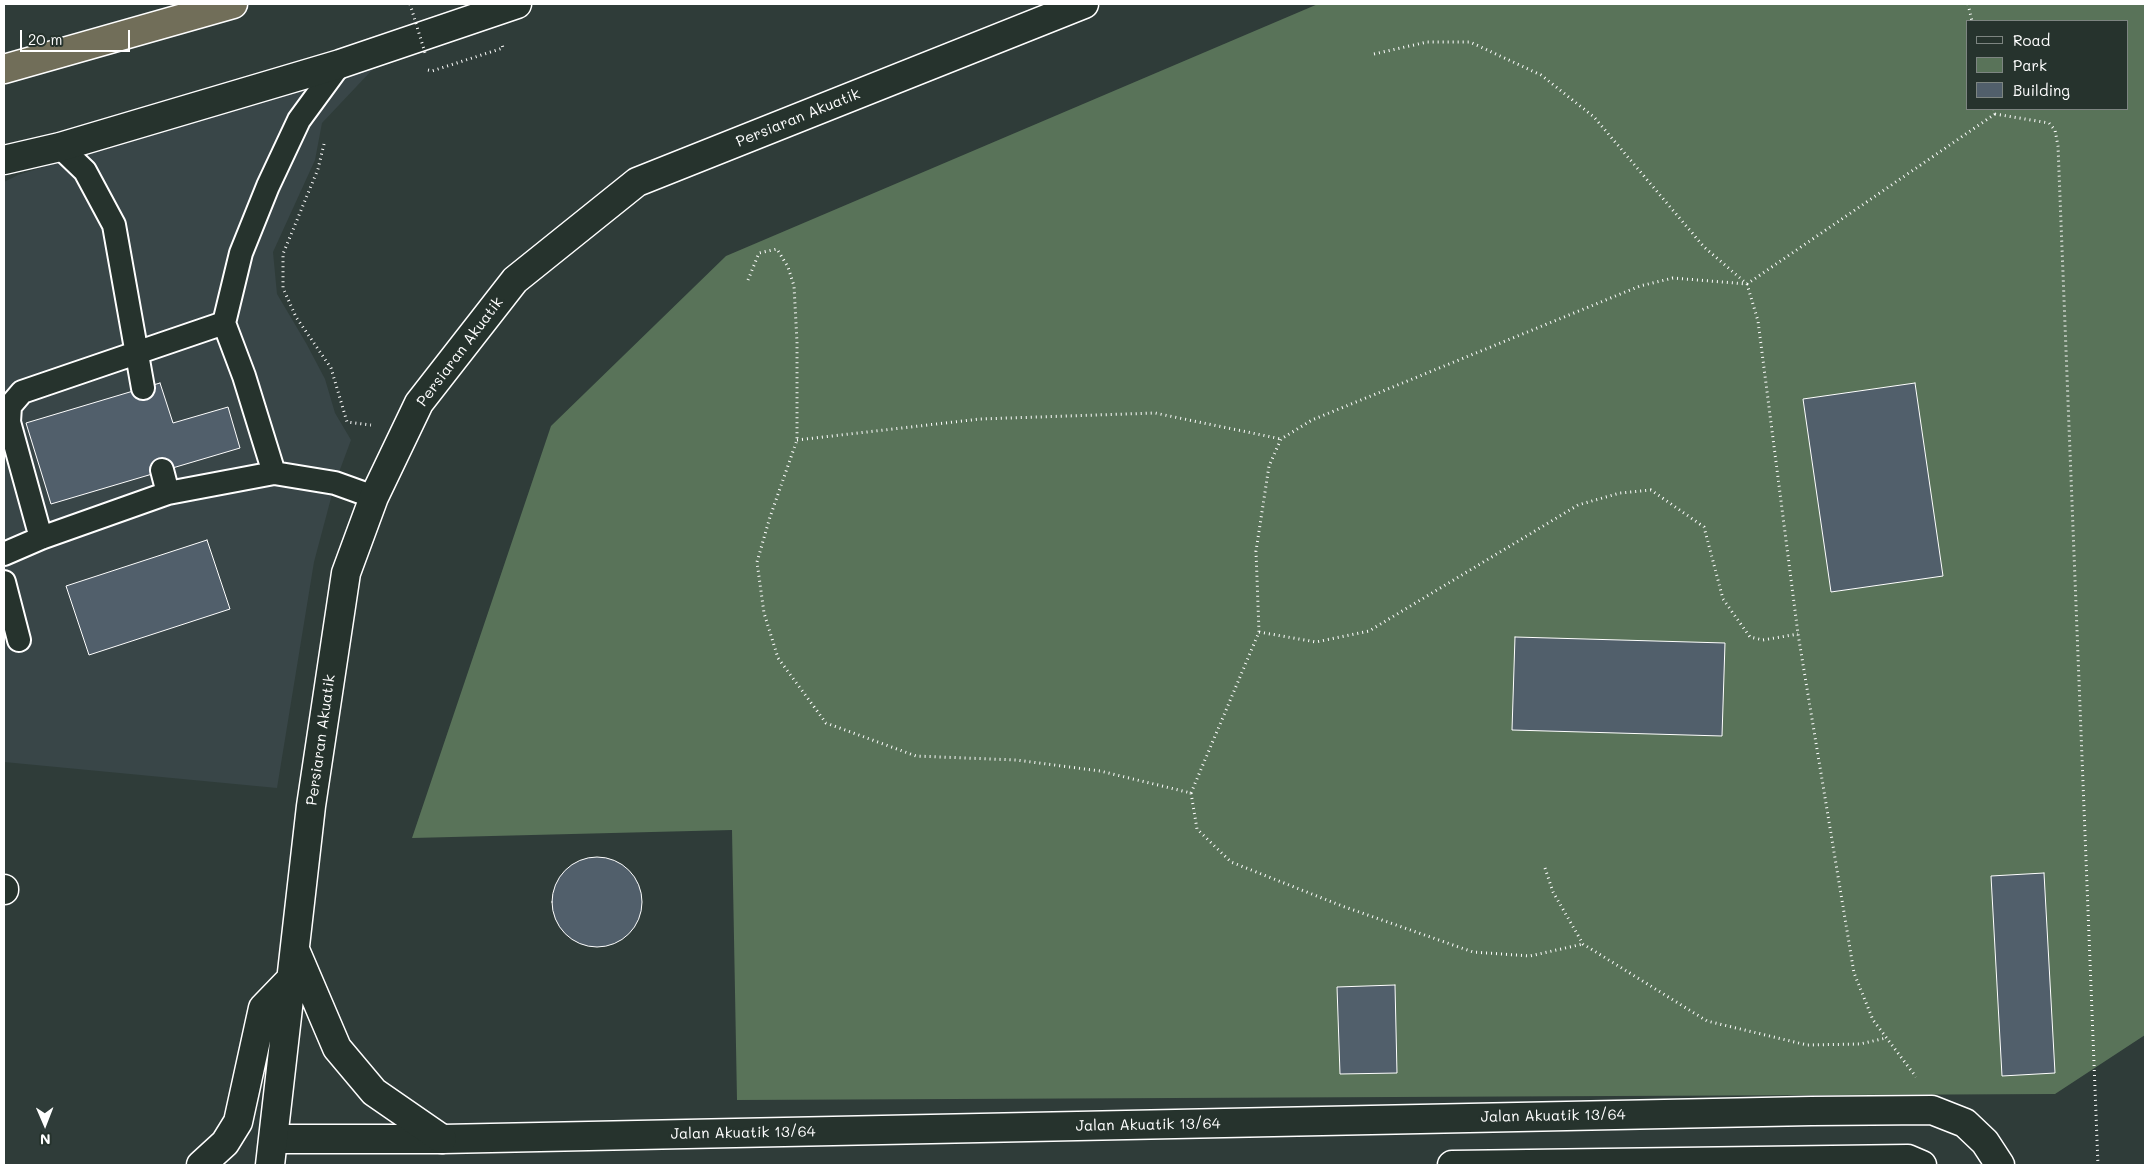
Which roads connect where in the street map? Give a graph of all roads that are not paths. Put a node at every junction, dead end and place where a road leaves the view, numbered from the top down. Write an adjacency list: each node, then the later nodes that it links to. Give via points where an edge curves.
1 (233, 4): 5 (highway)
2 (517, 4): 4 (street)
3 (1084, 4): 14 (street, Persiaran Akuatik, via 637,182 515,280 419,404)
4 (340, 64): 6 (street); 8 (lane, via 300,120 268,186 241,253)
5 (4, 69)
6 (60, 147): 7 (street); 9 (lane, via 85,171 114,226)
7 (4, 160)
8 (224, 323): 9 (lane); 12 (lane)
9 (135, 353): 10 (lane); 15 (lane, via 22,392 10,406 9,422)
10 (143, 388)
11 (162, 470): 13 (lane)
12 (274, 473): 13 (lane); 14 (lane, via 335,483)
13 (168, 493): 15 (lane)
14 (374, 497): 19 (street, Persiaran Akuatik, via 346,574 312,806)
15 (41, 538): 16 (lane)
16 (4, 554)
17 (4, 582): 18 (lane)
18 (19, 640)
19 (296, 951): 20 (street, Persiaran Akuatik); 21 (street, via 336,1048 374,1092)
20 (292, 978): 22 (street, Persiaran Akuatik); 23 (street, via 263,1008 238,1122 224,1143)
21 (442, 1140): 22 (street, Jalan Akuatik 13/64); 26 (street, Jalan Akuatik 13/64, via 1932,1110 1965,1123 1985,1142)
22 (272, 1152)
23 (201, 1165)
24 (1452, 1165): 25 (street, via 1908,1159)
25 (1922, 1165)
26 (2000, 1165)

